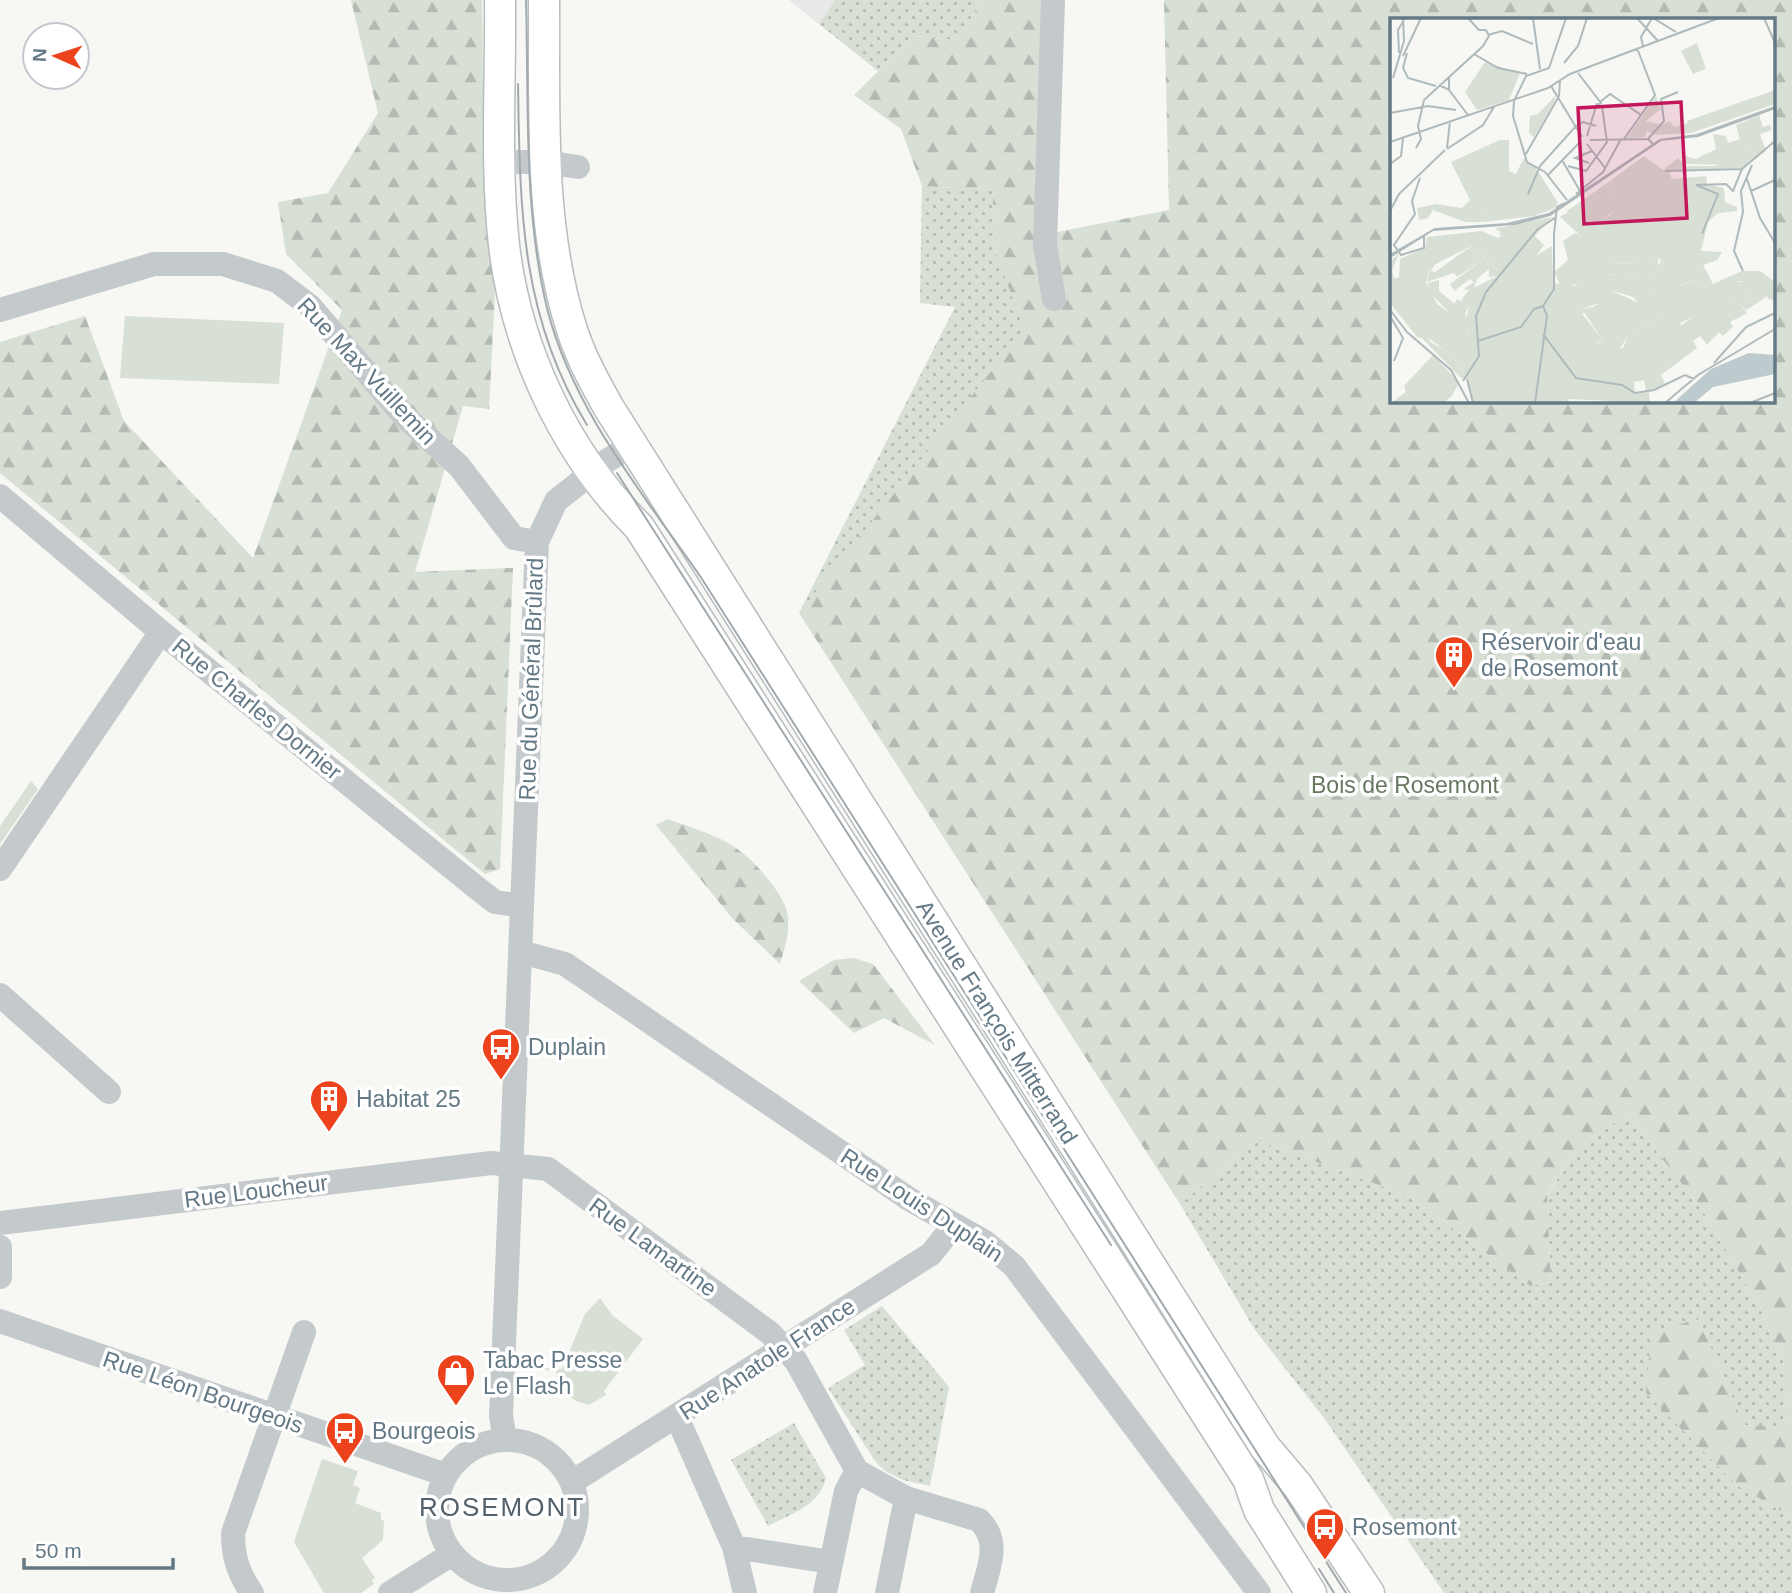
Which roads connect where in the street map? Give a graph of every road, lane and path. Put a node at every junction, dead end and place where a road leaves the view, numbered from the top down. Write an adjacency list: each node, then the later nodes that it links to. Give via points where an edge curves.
1 (500, 0): 4 (main road)
2 (544, 0): 5 (main road)
3 (1053, 0): 7 (street, via 1045,245)
4 (502, 162): 5 (street); 10 (main road, via 504,247 517,312 533,365)
5 (545, 162): 6 (street); 9 (main road, via 551,239 573,334 609,408)
6 (578, 167)
7 (1054, 299)
8 (0, 310): 12 (street, Rue Max Vuillemin, via 154,264 223,264 277,281 310,306 404,416 459,466 514,538)
9 (633, 445): 10 (street, Rue du Général Brûlard); 46 (main road, Avenue François Mitterrand, via 1258,1435)
10 (590, 473): 12 (street, Rue du Général Brûlard, via 556,501); 45 (main road, Avenue François Mitterrand, via 639,527 1248,1479 1259,1510)
11 (0, 496): 13 (street, Rue Charles Dornier)
12 (537, 542): 15 (street, Rue du Général Brûlard)
13 (161, 632): 14 (street); 15 (street, Rue Charles Dornier, via 495,902)
14 (0, 869)
15 (522, 906): 16 (street, Rue du Général Brûlard)
16 (521, 952): 19 (street, Rue du Général Brûlard); 21 (street, Rue Louis Duplain, via 565,964)
17 (0, 995): 18 (street)
18 (109, 1092)
19 (512, 1163): 20 (street, Rue Loucheur); 26 (street, Rue Lamartine, via 548,1169); 29 (street, Rue du Général Brûlard, via 501,1416)
20 (0, 1223)
21 (954, 1225): 26 (street, Rue Anatole France, via 931,1254); 44 (street, Rue Louis Duplain, via 1014,1265)
22 (0, 1247): 23 (street)
23 (0, 1277)
24 (0, 1321): 27 (street, Rue Léon Bourgeois)
25 (304, 1332): 27 (street)
26 (786, 1348): 28 (street, Rue Anatole France); 30 (street)
27 (273, 1417): 31 (street, Rue Léon Bourgeois); 38 (street, via 233,1533 239,1575)
28 (677, 1417): 32 (street, Rue Anatole France); 34 (street)
29 (505, 1440): 31 (street, via 471,1450); 32 (street, via 532,1444 547,1453)
30 (857, 1471): 33 (street); 36 (street, via 846,1491)
31 (446, 1475): 35 (street, via 437,1515)
32 (572, 1482): 37 (street, via 576,1520 571,1539 559,1557)
33 (906, 1498): 42 (street); 43 (street, via 979,1520 988,1528 992,1557)
34 (734, 1547): 36 (street); 40 (street)
35 (452, 1554): 37 (street, via 481,1576); 39 (street)
36 (831, 1562): 41 (street)
37 (518, 1586)
38 (252, 1593)
39 (390, 1593)
40 (745, 1593)
41 (825, 1593)
42 (887, 1593)
43 (982, 1593)
44 (1259, 1593)
45 (1311, 1593)
46 (1369, 1593)

